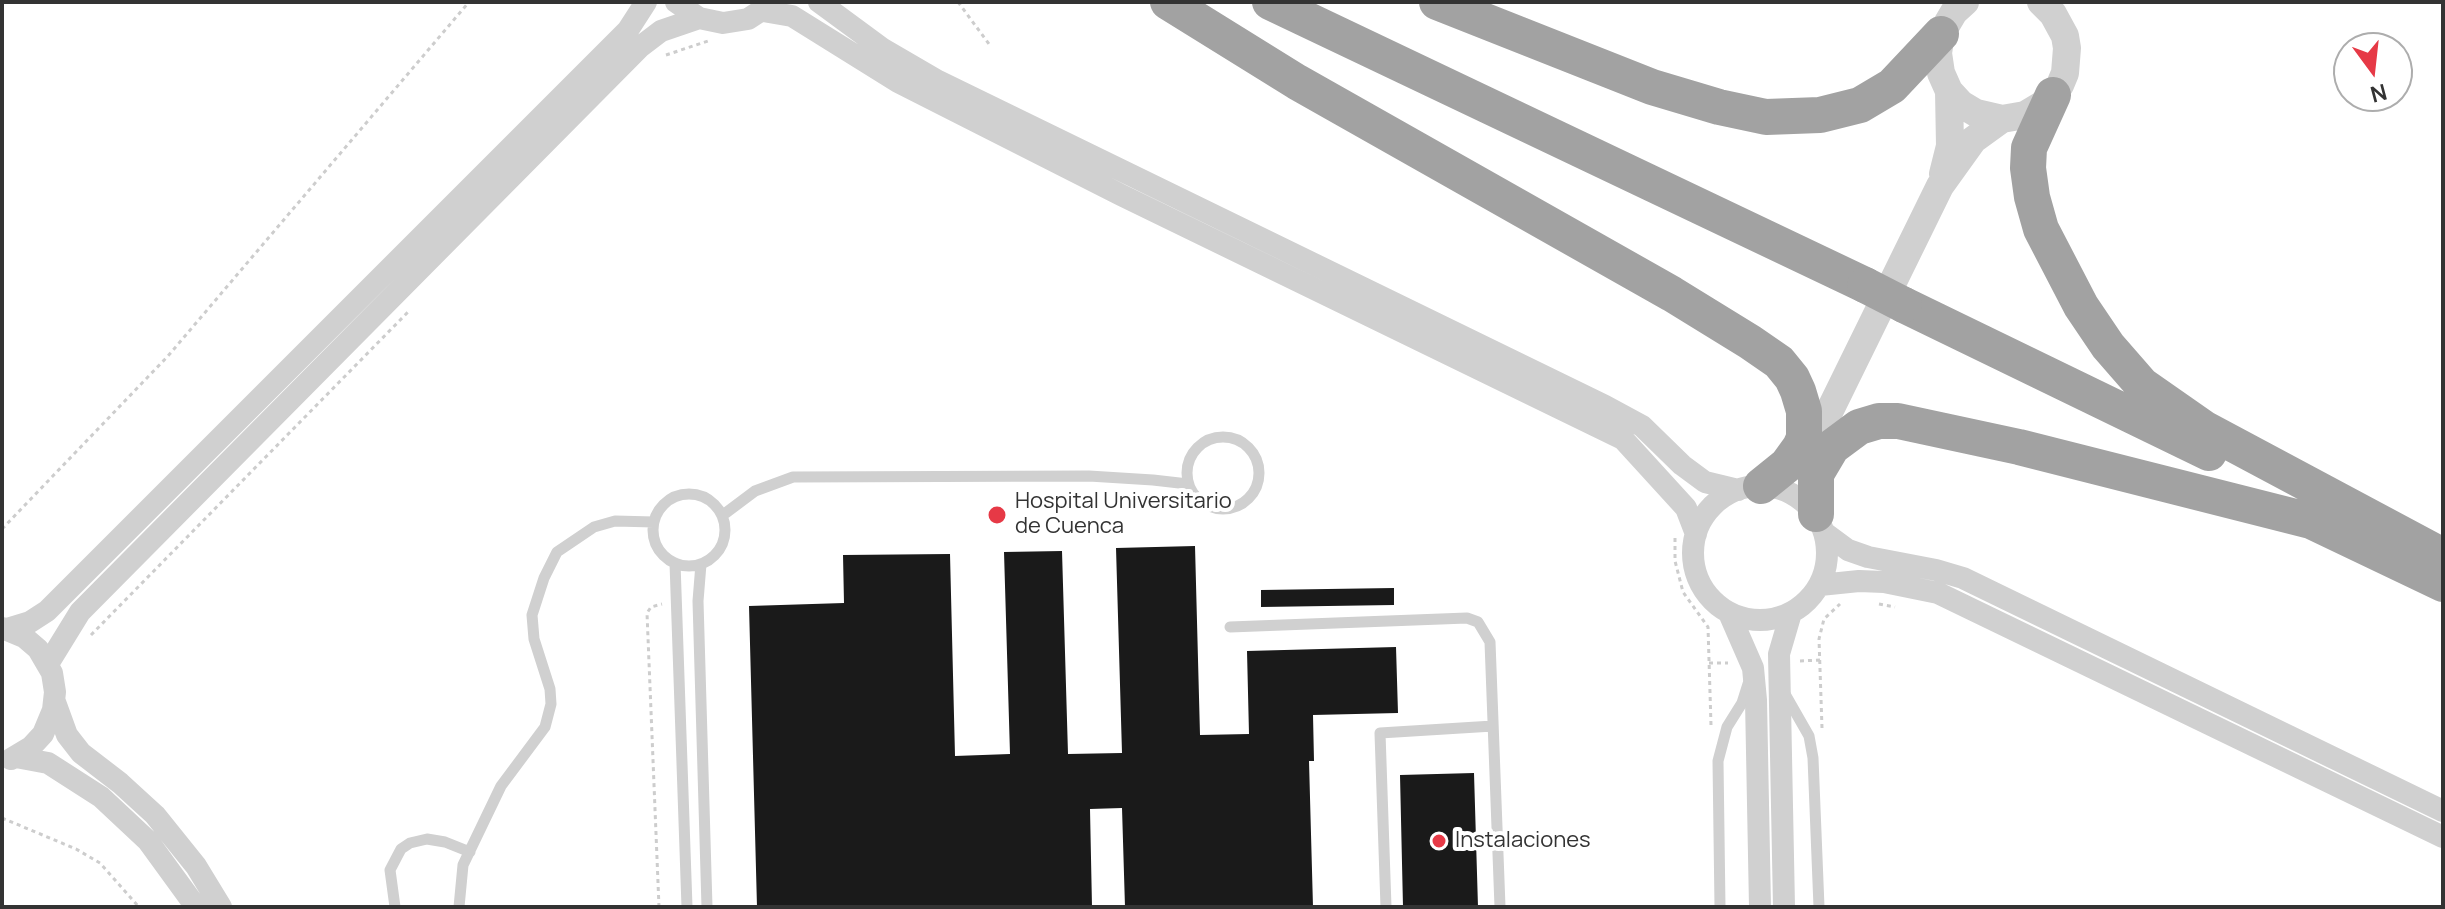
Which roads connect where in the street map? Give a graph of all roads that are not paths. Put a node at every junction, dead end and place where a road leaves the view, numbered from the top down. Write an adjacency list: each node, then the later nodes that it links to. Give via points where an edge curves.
1 (646, 2): 32 (street, via 628,30 47,611)
2 (676, 2): 10 (street)
3 (819, 2): 18 (street, via 938,81 1642,426 1705,482)
4 (1168, 2): 18 (highway, via 1297,82 1672,294 1779,362 1798,391 1804,438 1787,465)
5 (1270, 2): 26 (highway, bridge, via 1865,285)
6 (1437, 2): 11 (highway, via 1652,87 1766,117 1820,115 1860,105 1892,86)
7 (1965, 2): 11 (street)
8 (2041, 2): 13 (street, via 2060,24 2067,48 2065,73)
9 (768, 6): 10 (street, via 732,23); 22 (street, via 898,82 1121,195 1623,439 1686,508)
10 (699, 18): 33 (street, via 661,31 640,47 80,612)
11 (1941, 34): 12 (street, via 1939,63)
12 (1949, 91): 14 (street, via 1976,113); 15 (street, via 1950,146)
13 (2053, 95): 14 (street, via 2025,115); 23 (highway, via 2029,148 2032,197 2047,241 2108,346 2142,385 2205,429)
14 (2002, 119): 15 (street, via 1973,140)
15 (1940, 186): 16 (street)
16 (1811, 453): 18 (street, via 1792,479); 20 (street, via 1805,471)
17 (1188, 484): 17 (lane, via 1209,507 1239,506 1258,483 1258,462 1237,440 1207,441 1192,454); 19 (lane, via 1089,476 793,477 755,491)
18 (1760, 488): 20 (street); 22 (street, via 1720,500)
19 (723, 515): 21 (lane, via 701,496 681,495 664,504); 25 (lane, via 726,532 721,548)
20 (1815, 517): 27 (highway, via 1816,474 1832,447 1859,427 1898,421 2311,521); 28 (street, via 1828,560); 39 (street, via 1848,550 1963,578)
21 (654, 522): 24 (lane, via 655,542); 41 (lane, via 615,521 594,527 557,552 532,615 550,689 545,727 501,786)
22 (1685, 533): 29 (street, via 1700,584)
23 (2443, 556)
24 (675, 563): 25 (lane); 46 (lane)
25 (701, 564): 47 (lane)
26 (2443, 569)
27 (2443, 584)
28 (1820, 585): 30 (street); 40 (street, via 1881,582 1938,593)
29 (1729, 613): 30 (street, via 1765,620); 34 (street)
30 (1791, 613): 35 (street)
31 (1230, 627): 37 (lane, via 1467,618 1478,622 1490,642)
32 (5, 629): 33 (street, via 31,643)
33 (48, 664): 36 (street)
34 (1753, 668): 50 (lane, via 1718,761); 51 (street)
35 (1779, 673): 52 (street); 53 (lane, via 1787,701 1809,736 1813,758)
36 (55, 702): 38 (street, via 43,734); 43 (street, via 67,735 81,753 155,815)
37 (1493, 726): 48 (lane, via 1380,733); 49 (lane)
38 (9, 760): 42 (street, via 48,763 101,797 148,841)
39 (2443, 811)
40 (2443, 837)
41 (470, 852): 44 (lane, via 427,839 401,849 390,870); 45 (lane, via 463,865)
42 (196, 907)
43 (221, 907)
44 (395, 907)
45 (459, 907)
46 (687, 907)
47 (707, 907)
48 (1386, 907)
49 (1500, 907)
50 (1720, 907)
51 (1760, 907)
52 (1784, 907)
53 (1819, 907)

